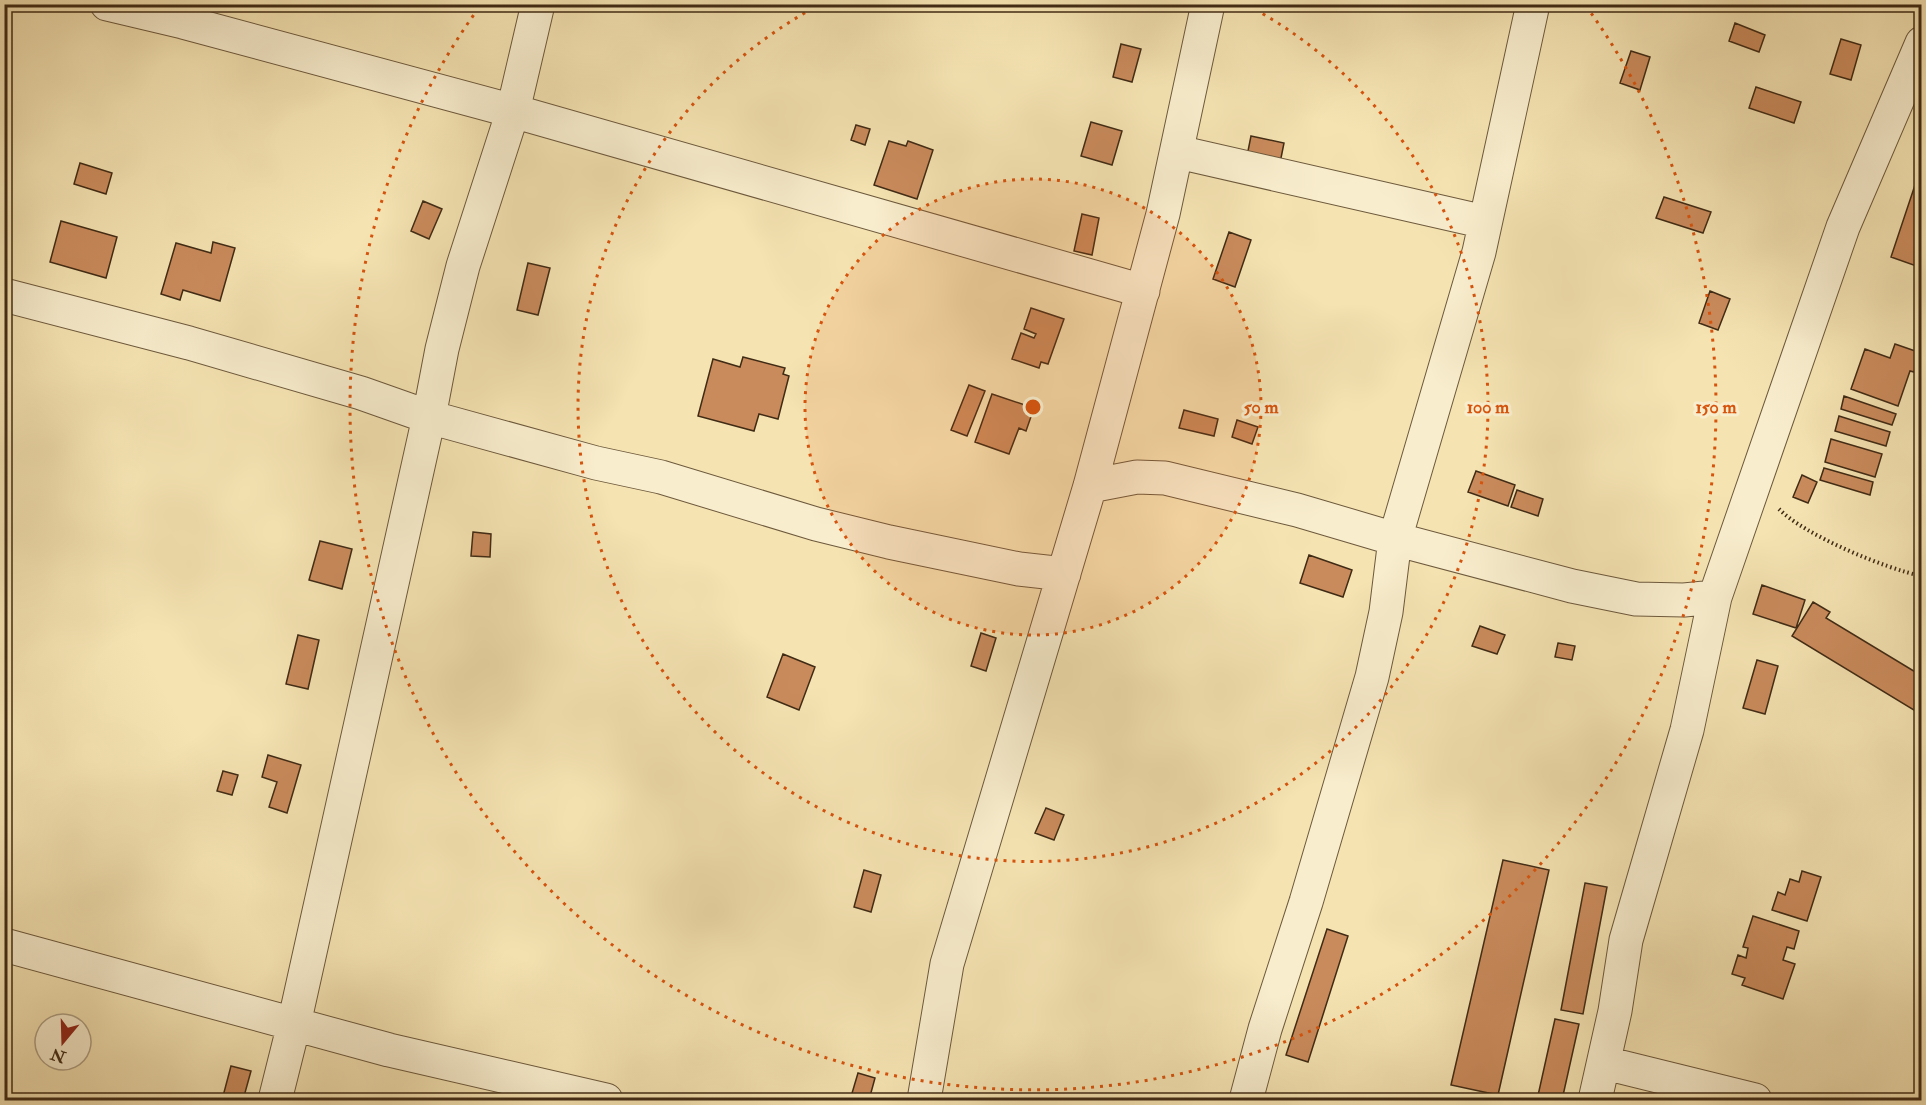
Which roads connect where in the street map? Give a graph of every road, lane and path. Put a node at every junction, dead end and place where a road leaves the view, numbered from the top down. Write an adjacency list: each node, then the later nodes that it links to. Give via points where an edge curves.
1 (107, 4): 5 (street)
2 (538, 4): 7 (street)
3 (1208, 4): 8 (street)
4 (1533, 4): 9 (street)
5 (186, 13): 7 (street)
6 (1922, 43): 13 (street, via 1843,227)
7 (513, 111): 10 (street); 12 (street, via 463,266)
8 (1178, 152): 9 (street); 10 (street)
9 (1485, 222): 15 (street)
10 (1143, 291): 14 (street)
11 (4, 295): 12 (street, via 189,343)
12 (429, 417): 16 (street, via 661,477 816,524 1019,569); 20 (street)
13 (1758, 477): 17 (path, via 1770,500 1809,530 1872,560); 18 (street)
14 (1090, 486): 15 (street, via 1137,477 1165,478 1298,510); 16 (street)
15 (1395, 539): 18 (street, via 1636,599); 25 (street, via 1386,612 1372,677)
16 (1064, 574): 24 (street, via 947,964)
17 (1922, 576)
18 (1715, 597): 21 (street, via 1687,730 1626,940)
19 (4, 945): 20 (street)
20 (294, 1024): 22 (street); 23 (street)
21 (1605, 1064): 26 (street); 27 (street)
22 (275, 1101)
23 (606, 1101)
24 (924, 1101)
25 (1246, 1101)
26 (1595, 1101)
27 (1755, 1101)

